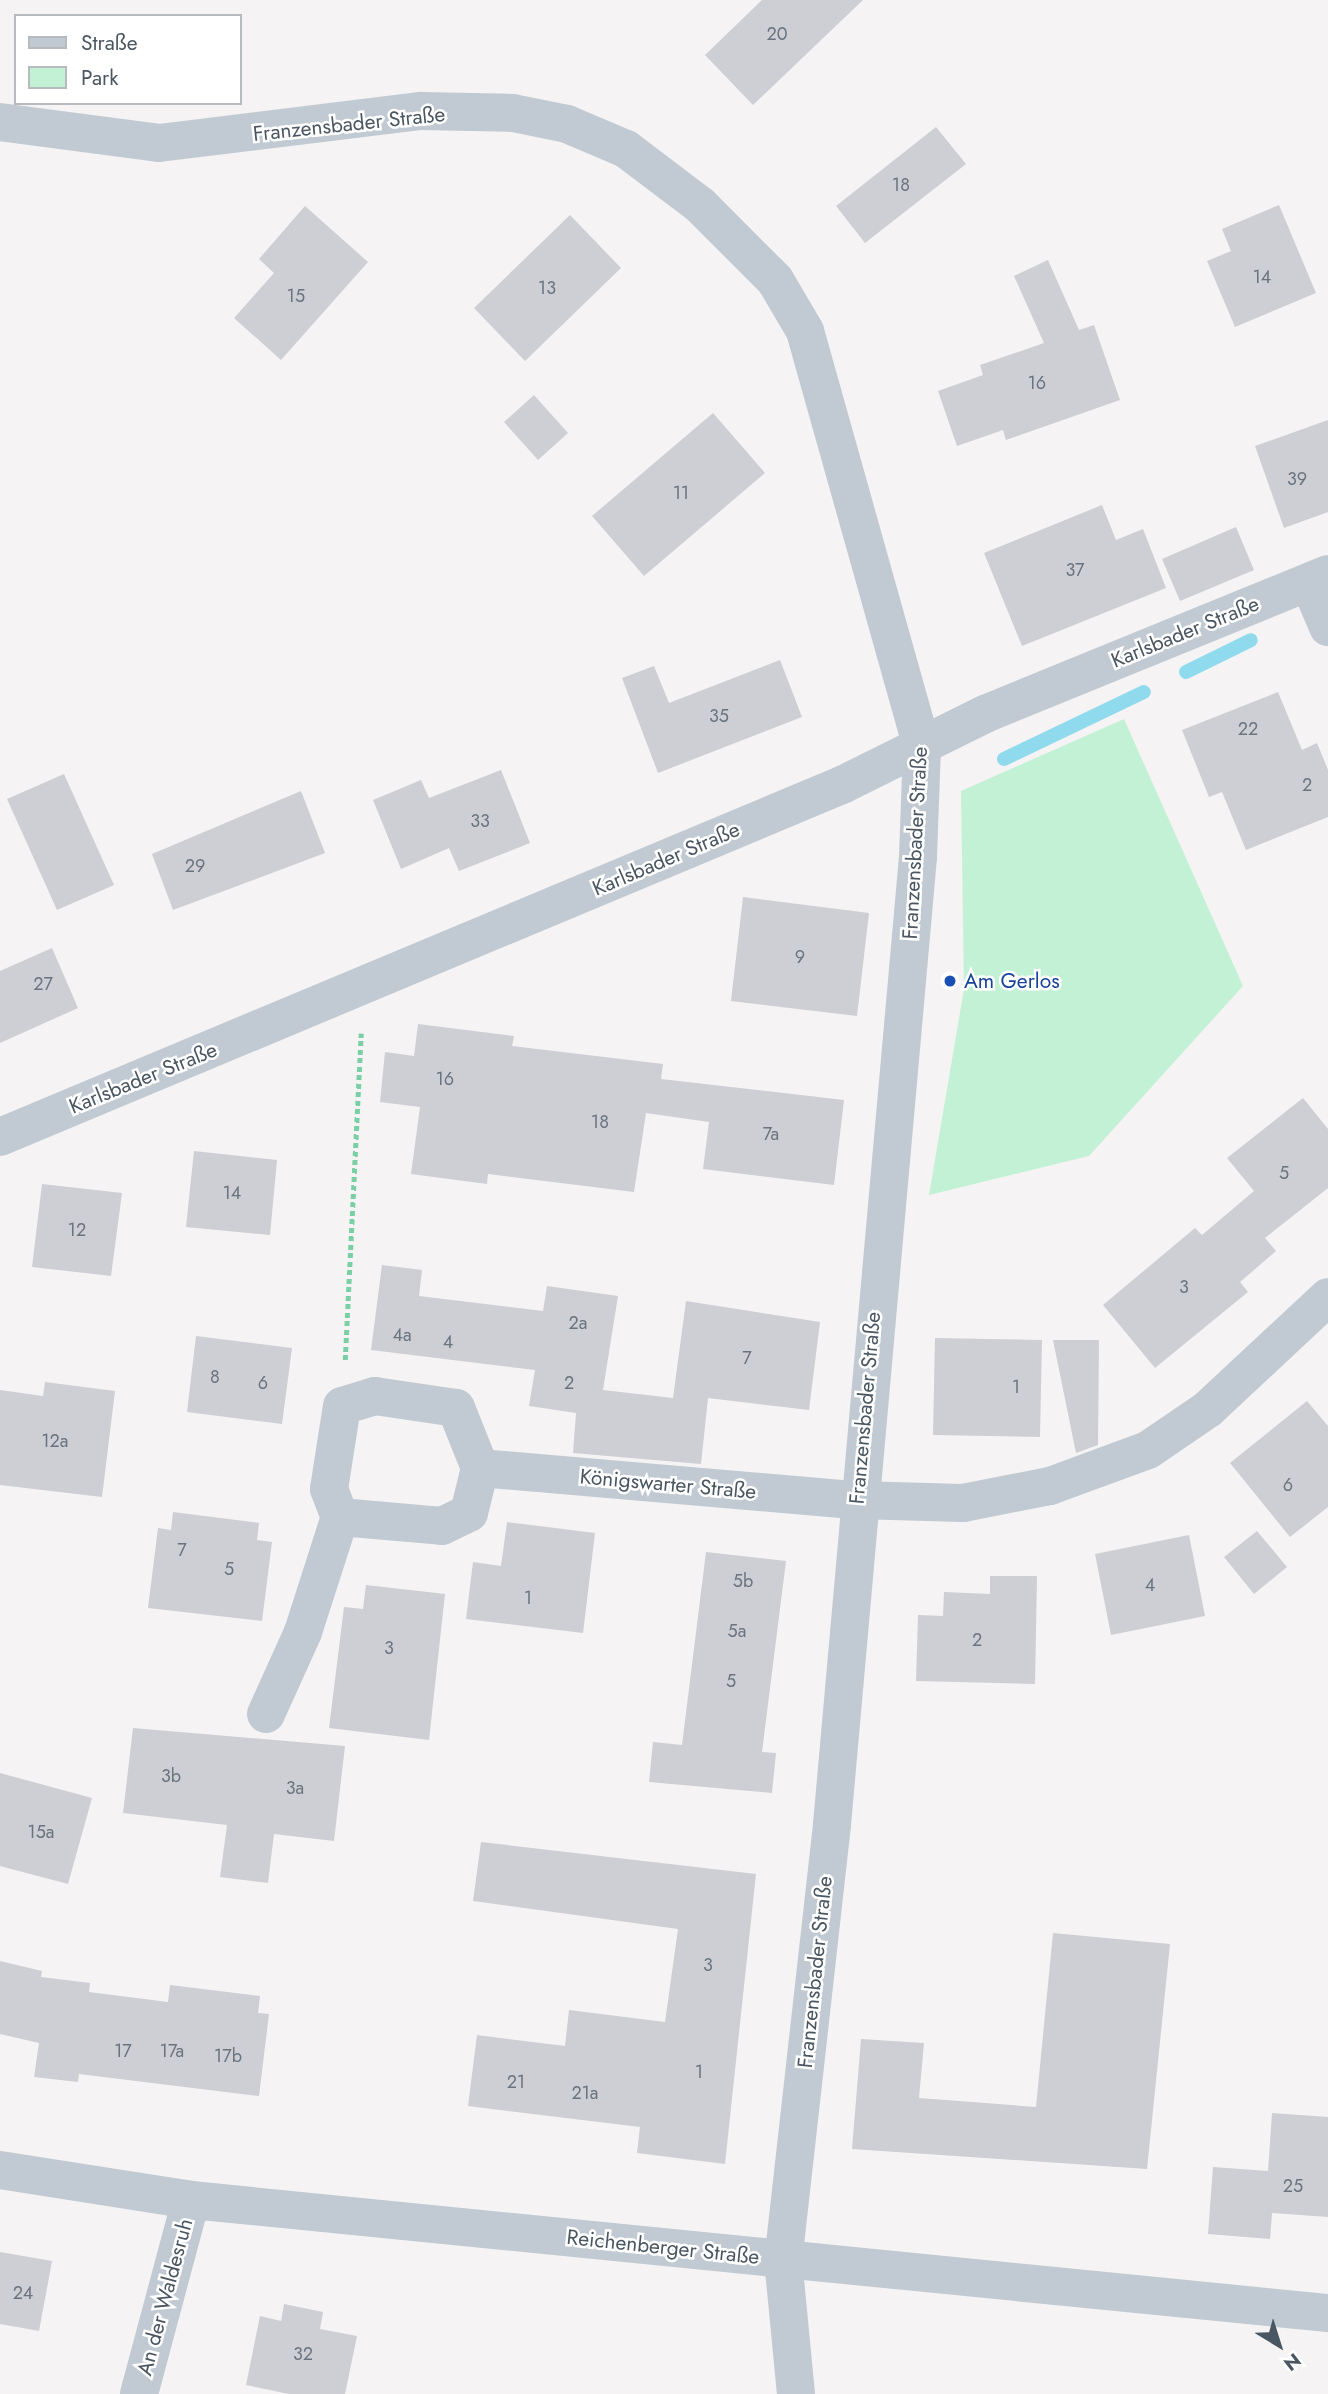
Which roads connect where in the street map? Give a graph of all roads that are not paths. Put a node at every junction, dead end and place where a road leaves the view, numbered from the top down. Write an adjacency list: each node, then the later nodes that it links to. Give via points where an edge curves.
1 (0, 122): 4 (street, Franzensbader Straße, via 159,143 421,111 513,113 577,127 626,149 740,240 775,280 805,331)
2 (1318, 578): 3 (street); 4 (street, Karlsbader Straße, via 985,714)
3 (1328, 627)
4 (922, 747): 5 (street, Karlsbader Straße, via 363,988); 8 (street, Franzensbader Straße, via 918,858)
5 (0, 1137)
6 (1328, 1297): 8 (street, Königswarter Straße, via 1209,1409 1148,1450 1101,1471 962,1503)
7 (480, 1468): 8 (street, Königswarter Straße); 9 (street, via 469,1513 442,1526); 9 (street, via 456,1408 375,1396 342,1406 329,1489)
8 (856, 1500): 13 (street, Franzensbader Straße, via 832,1825)
9 (340, 1517): 10 (street, via 303,1632)
10 (266, 1714)
11 (0, 2170): 12 (street, Reichenberger Straße)
12 (191, 2200): 13 (street, Reichenberger Straße); 15 (street, An der Waldesruh)
13 (783, 2259): 14 (street, Reichenberger Straße); 16 (street, Franzensbader Straße)
14 (1328, 2313)
15 (139, 2394)
16 (796, 2394)

